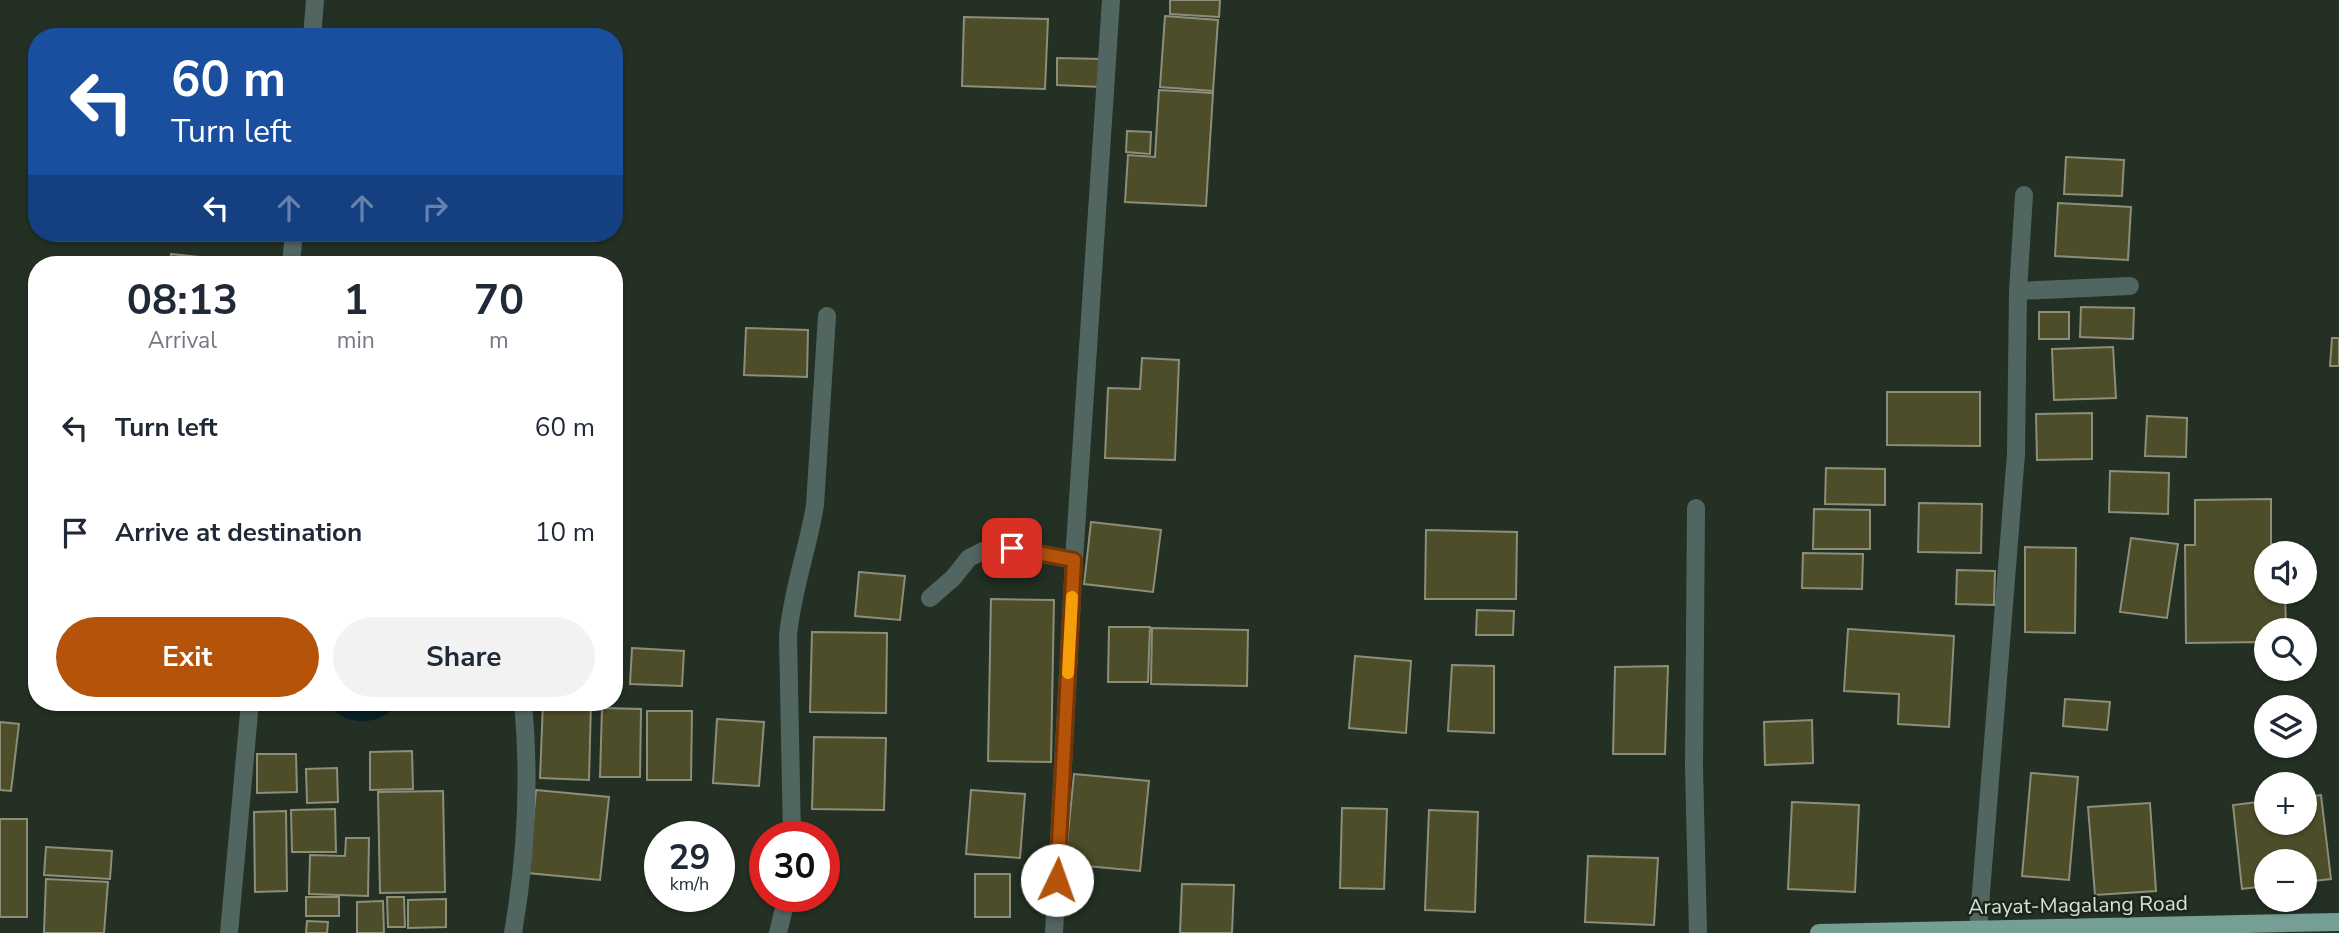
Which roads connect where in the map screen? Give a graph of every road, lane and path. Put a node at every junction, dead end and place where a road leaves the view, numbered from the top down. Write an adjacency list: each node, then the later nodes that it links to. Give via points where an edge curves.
1 (315, 0): 3 (street)
2 (1111, 0): 9 (street)
3 (313, 28)
4 (2024, 195): 6 (street)
5 (2130, 286): 6 (street)
6 (2018, 291): 16 (street, via 2016,454)
7 (827, 316): 13 (street, via 811,532 788,636)
8 (1696, 508): 21 (street)
9 (1074, 560): 10 (street, via 1012,548 987,549 969,558); 20 (street)
10 (930, 598)
11 (249, 711): 17 (street)
12 (524, 711): 18 (street, via 525,797)
13 (792, 821)
14 (783, 912): 19 (street)
15 (2339, 922): 16 (main road, Arayat-Magalang Road)
16 (1978, 930): 22 (main road, Arayat-Magalang Road)
17 (229, 933)
18 (513, 933)
19 (778, 933)
20 (1054, 933)
21 (1698, 933)
22 (1819, 933)

